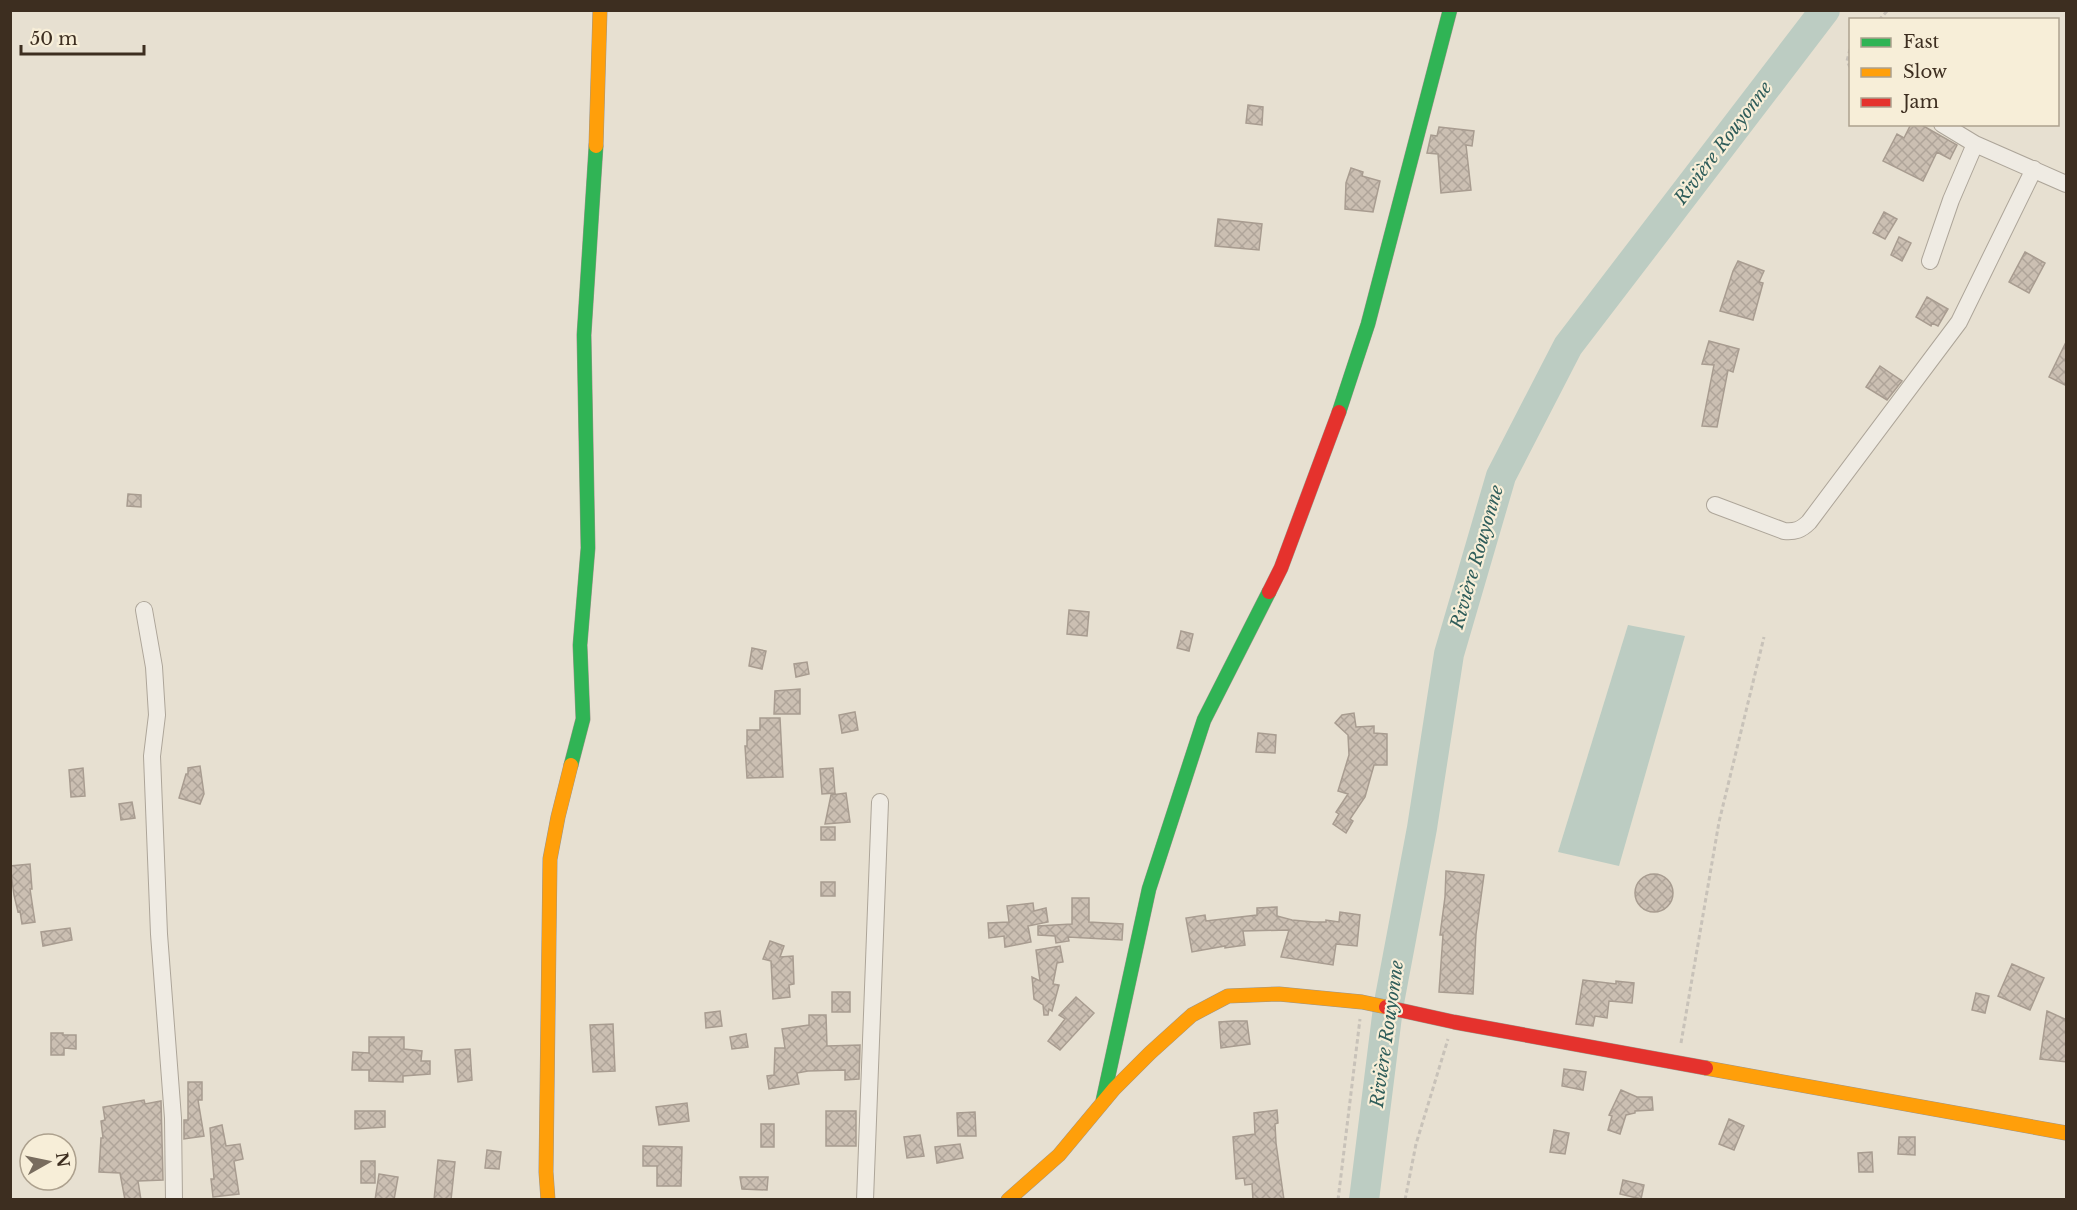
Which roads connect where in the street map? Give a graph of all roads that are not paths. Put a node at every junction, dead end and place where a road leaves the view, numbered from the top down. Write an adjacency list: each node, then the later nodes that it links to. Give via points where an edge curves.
1 (600, 10): 14 (street, via 584,334 588,548 580,645 583,719 550,859)
2 (1450, 10): 11 (street, via 1368,324 1334,428 1281,568 1204,720 1149,889)
3 (1945, 126): 4 (street)
4 (1975, 144): 5 (street); 7 (street)
5 (2034, 170): 6 (street); 8 (street, via 1959,322 1809,522 1794,532 1784,531)
6 (2067, 184)
7 (1930, 261)
8 (1714, 505)
9 (144, 610): 13 (street, via 157,715 152,756 159,934 173,1118)
10 (880, 802): 15 (street)
11 (1102, 1102): 12 (street, via 1192,1015 1228,996 1279,994 1362,1002); 16 (street, via 1059,1155)
12 (2067, 1133)
13 (174, 1200)
14 (548, 1200)
15 (865, 1200)
16 (1008, 1200)

